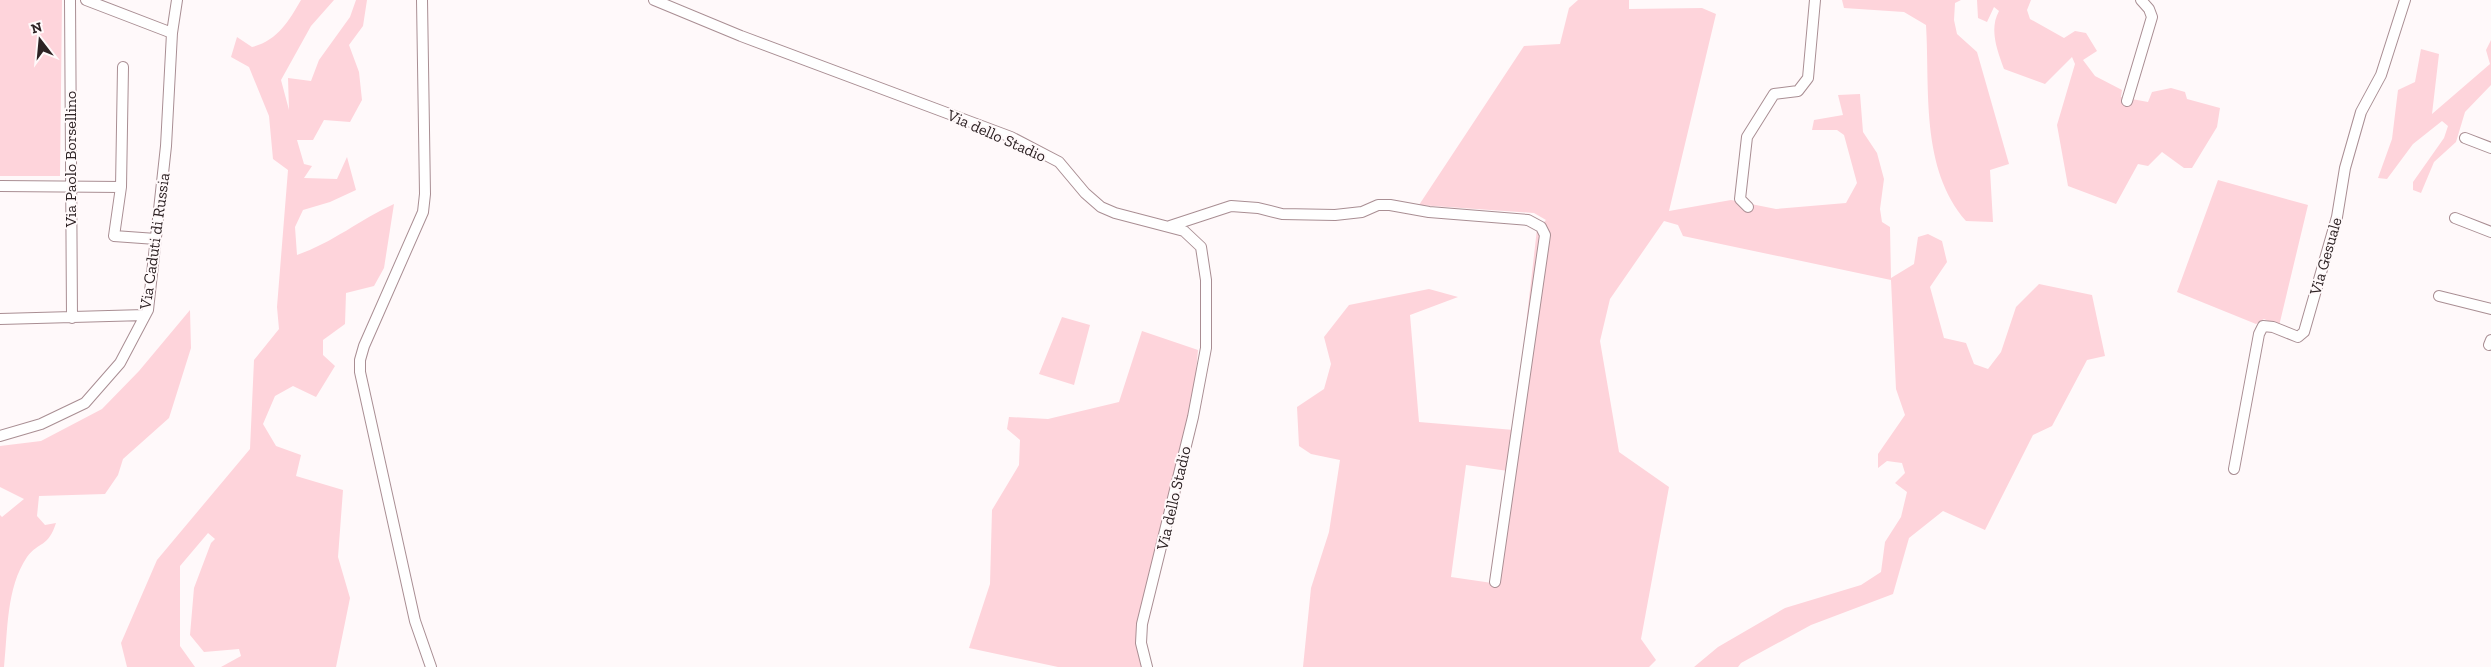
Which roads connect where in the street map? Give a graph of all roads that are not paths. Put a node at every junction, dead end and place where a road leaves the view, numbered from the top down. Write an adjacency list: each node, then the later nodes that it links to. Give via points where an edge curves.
1 (70, 0): 15 (street, Via Paolo Borsellino)
2 (86, 0): 9 (street)
3 (177, 0): 9 (street, Via Caduti di Russia)
4 (422, 0): 30 (street, via 423,212 364,346 360,372 415,621)
5 (654, 0): 19 (street, Via dello Stadio, via 1011,137 1059,162 1101,207)
6 (1815, 0): 17 (street, via 1808,78 1798,90 1774,94 1747,137 1740,199)
7 (2141, 0): 11 (street, via 2152,17)
8 (2405, 0): 28 (street, Via Gesuale, via 2381,75 2361,112 2345,168 2337,217 2304,332 2298,337 2264,326 2259,334)
9 (172, 33): 21 (street, Via Caduti di Russia, via 166,146)
10 (122, 67): 16 (street)
11 (2127, 101)
12 (2465, 138): 13 (street)
13 (2491, 148)
14 (0, 186): 15 (street)
15 (70, 187): 16 (street); 26 (street, Via Paolo Borsellino)
16 (121, 187): 21 (street, via 114,236)
17 (1748, 207)
18 (2455, 218): 20 (street)
19 (1170, 226): 29 (street, via 1231,206 1282,214 1335,215 1390,205 1429,212 1511,217 1528,220 1541,227 1544,235); 31 (street, Via dello Stadio, via 1184,231 1200,247 1206,280 1206,346 1142,624 1141,643)
20 (2491, 232)
21 (156, 239): 24 (street, Via Caduti di Russia)
22 (2439, 296): 23 (street)
23 (2491, 309)
24 (145, 315): 26 (street); 27 (street, Via Caduti di Russia, via 120,363 85,403 41,424)
25 (0, 318): 26 (street)
26 (72, 318)
27 (0, 436)
28 (2234, 469)
29 (1495, 582)
30 (431, 667)
31 (1147, 667)

